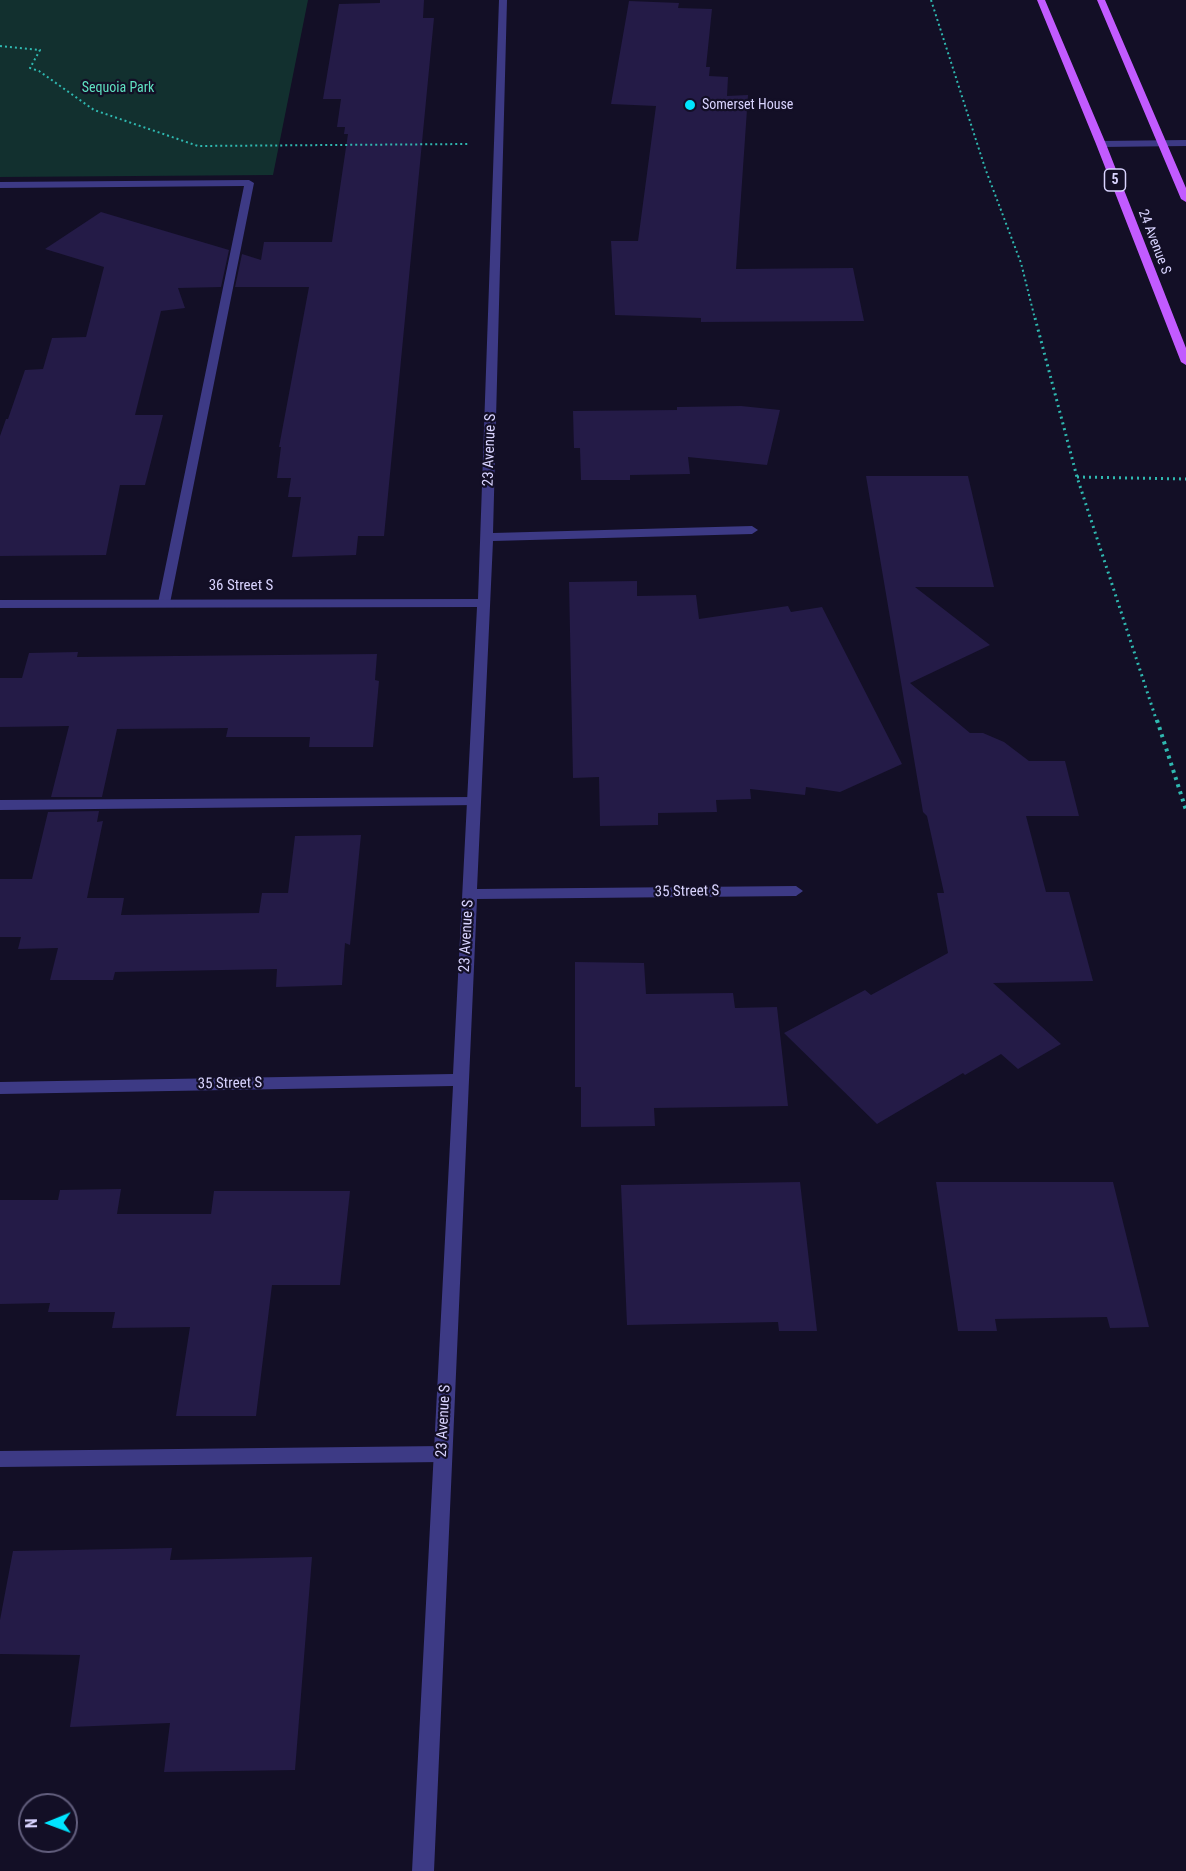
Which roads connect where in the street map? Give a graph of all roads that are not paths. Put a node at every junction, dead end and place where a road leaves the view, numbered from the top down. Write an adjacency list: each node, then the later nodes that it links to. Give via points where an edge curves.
1 (503, 0): 11 (street, 23 Avenue S)
2 (1041, 0): 6 (main road, 24 Avenue S / 5)
3 (1101, 0): 4 (main road)
4 (1162, 143): 5 (street); 6 (street); 8 (main road)
5 (1186, 143)
6 (1101, 144): 9 (main road, 24 Avenue S / 5)
7 (0, 185): 12 (street, via 249,183)
8 (1186, 199)
9 (1186, 362)
10 (752, 530): 11 (street)
11 (487, 537): 13 (street, 23 Avenue S)
12 (164, 603): 13 (street, 36 Street S); 14 (street, 36 Street S)
13 (482, 603): 15 (street, 23 Avenue S)
14 (0, 604)
15 (473, 802): 16 (street); 18 (street, 23 Avenue S)
16 (0, 805)
17 (796, 891): 18 (street, 35 Street S)
18 (469, 894): 19 (street, 23 Avenue S)
19 (460, 1080): 20 (street, 35 Street S); 21 (street, 23 Avenue S)
20 (0, 1088)
21 (442, 1454): 22 (street); 23 (street, 23 Avenue S)
22 (0, 1459)
23 (423, 1871)

